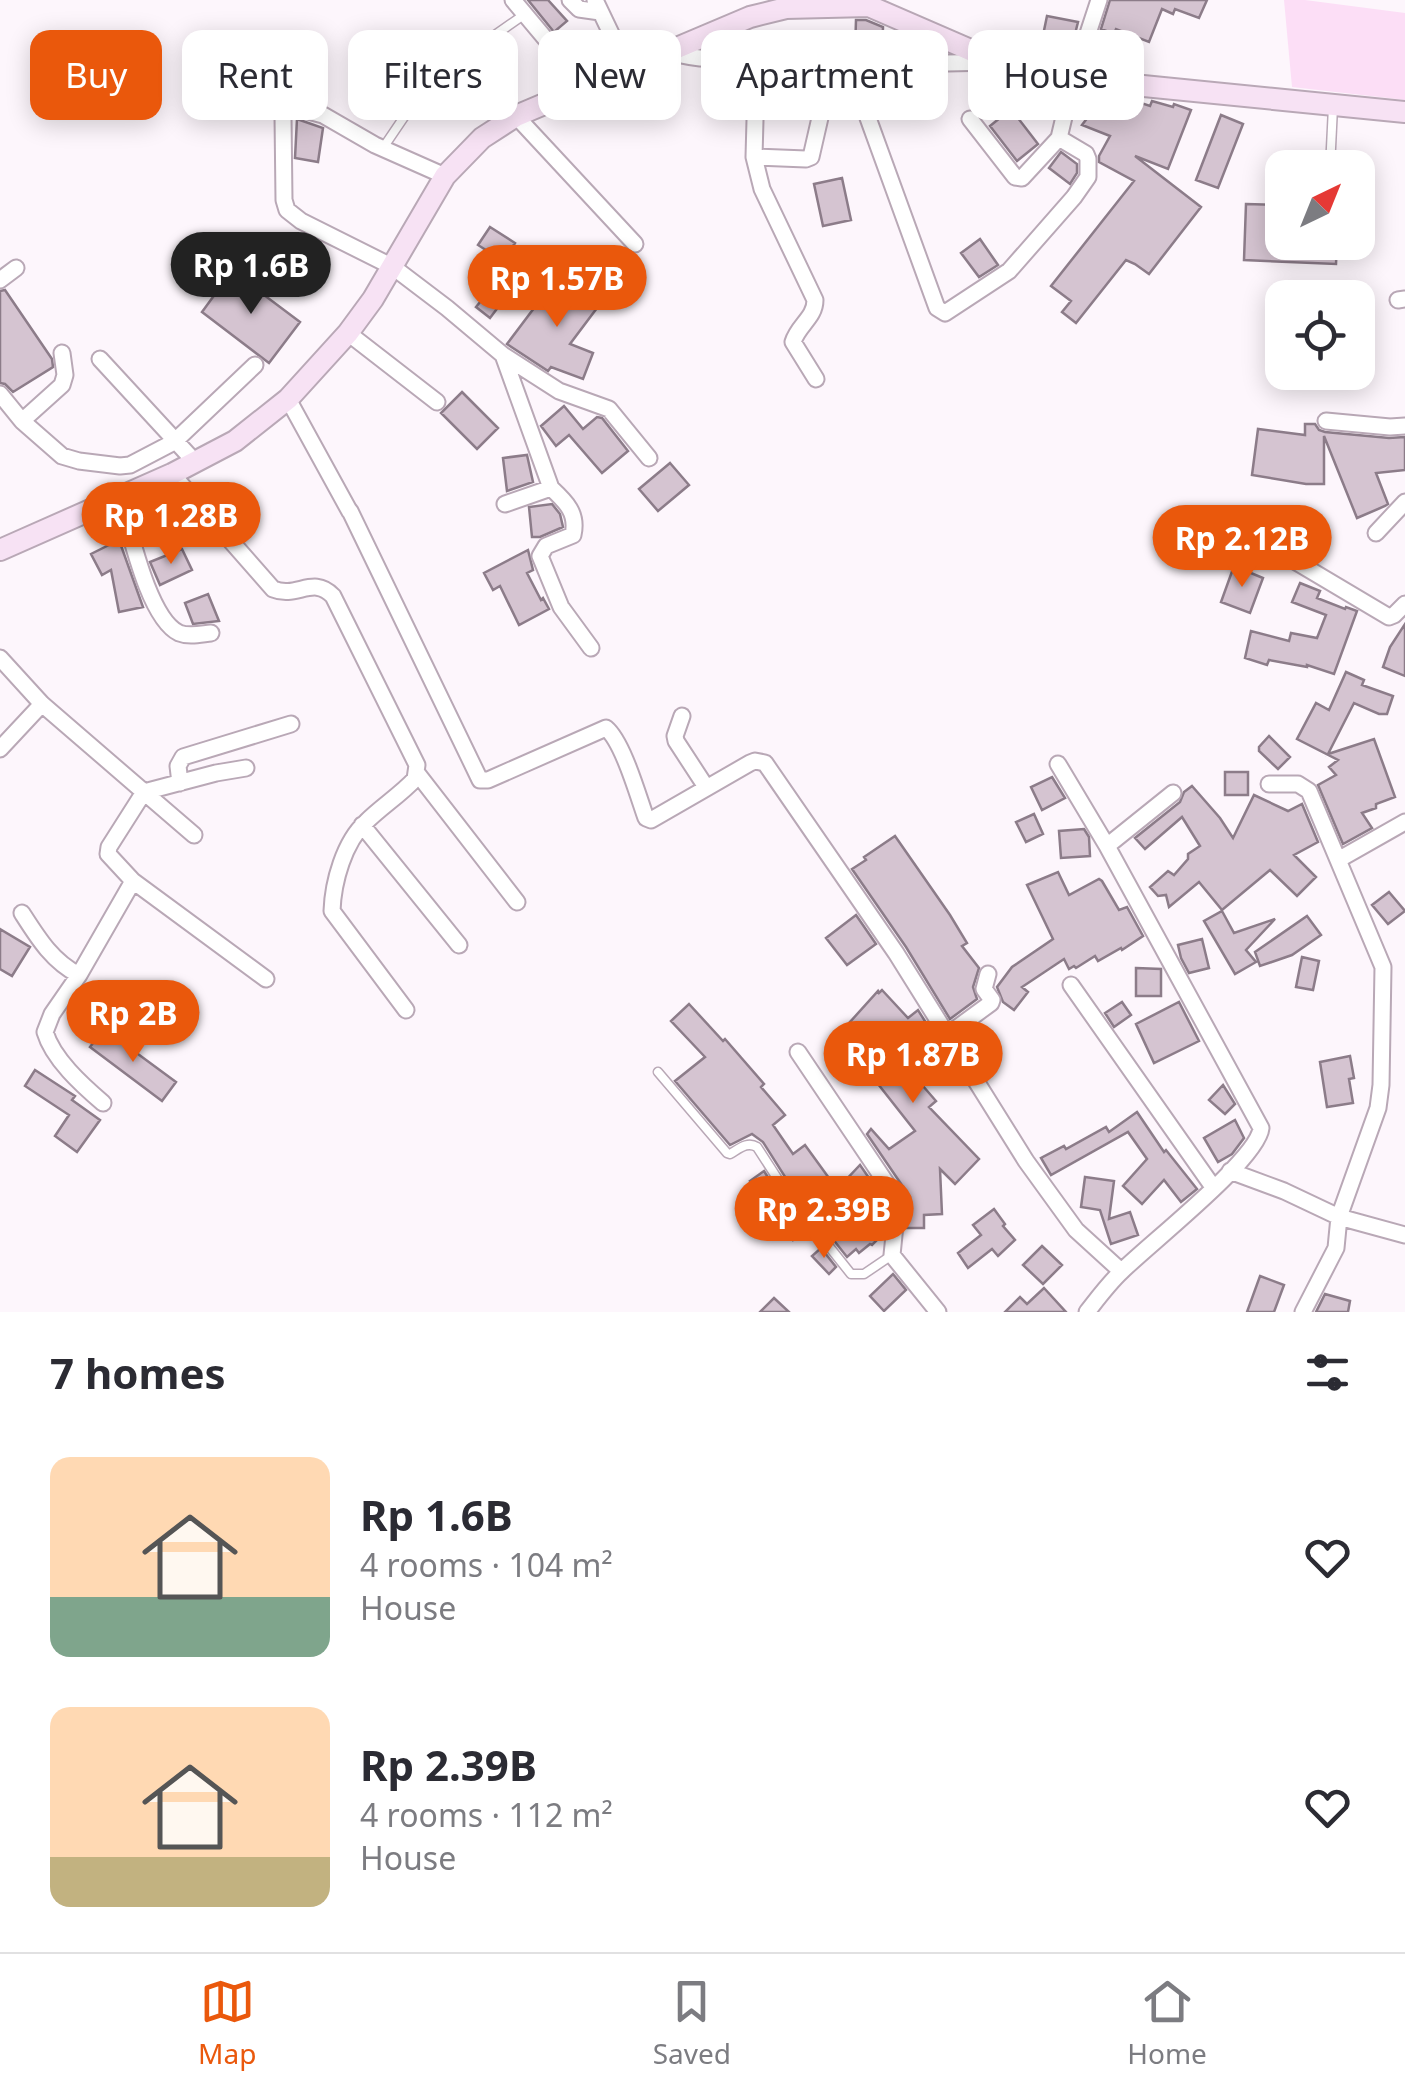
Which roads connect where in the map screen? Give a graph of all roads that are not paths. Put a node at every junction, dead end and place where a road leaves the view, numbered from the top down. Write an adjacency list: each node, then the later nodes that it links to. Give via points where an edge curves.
1 (514, 0): 6 (street)
2 (570, 0): 5 (street, via 579,9)
3 (1099, 0): 10 (street)
4 (881, 5): 11 (street, via 786,8); 12 (street)
5 (597, 6): 9 (street)
6 (525, 14): 7 (lane); 8 (street)
7 (502, 30)
8 (538, 30)
9 (609, 30)
10 (1089, 30)
11 (681, 47)
12 (968, 47)
13 (1144, 87): 14 (street)
14 (1333, 105): 15 (street); 26 (lane)
15 (1405, 112)
16 (518, 118): 29 (street)
17 (402, 120): 25 (lane)
18 (510, 120): 28 (street)
19 (755, 120): 27 (street)
20 (819, 120): 27 (street, via 810,157)
21 (869, 120): 24 (street, via 942,313 1008,271 1088,177 1086,154)
22 (971, 120): 24 (street, via 1020,179)
23 (1063, 120): 24 (street)
24 (1059, 138)
25 (383, 148): 28 (street); 30 (street, via 323,115 294,107 283,116 287,210)
26 (1331, 150)
27 (754, 157): 38 (street, via 762,189 815,300 793,342)
28 (445, 176): 30 (street)
29 (635, 244)
30 (393, 267): 33 (street); 35 (street)
31 (16, 268): 32 (street)
32 (0, 280)
33 (348, 333): 40 (street); 41 (street)
34 (62, 353): 43 (street, via 62,385)
35 (504, 355): 46 (street, via 559,391 609,409); 49 (street)
36 (100, 359): 45 (street)
37 (255, 365): 45 (street)
38 (816, 379)
39 (0, 394): 43 (street)
40 (288, 399): 47 (street, via 235,442); 69 (street, via 480,780 606,728 647,819)
41 (437, 402)
42 (1326, 420): 44 (street)
43 (22, 421): 45 (street, via 62,456 78,461 120,466)
44 (1405, 426)
45 (174, 442): 47 (street)
46 (649, 458)
47 (195, 462): 48 (street)
48 (172, 474): 50 (street); 66 (street, via 274,589 314,586 333,596)
49 (551, 488): 52 (street); 58 (street, via 568,503 575,526 573,535 546,546 540,556 561,607)
50 (120, 497): 54 (street); 57 (street, via 162,618 187,635)
51 (1405, 502): 53 (street)
52 (505, 504)
53 (1376, 533)
54 (0, 550)
55 (1283, 554): 56 (street, via 1390,617)
56 (1405, 604)
57 (211, 634)
58 (591, 648)
59 (0, 658): 60 (street)
60 (42, 704): 63 (street); 70 (street)
61 (682, 716): 69 (street, via 676,741)
62 (291, 724): 67 (street, via 183,757)
63 (0, 749)
64 (1058, 764): 75 (street)
65 (246, 768): 67 (street)
66 (417, 773): 73 (street); 78 (street)
67 (180, 783): 70 (street)
68 (1269, 784): 76 (street, via 1309,791)
69 (706, 787): 86 (street, via 756,760 765,763)
70 (144, 792): 74 (street); 77 (street, via 108,850)
71 (1173, 793): 75 (street)
72 (1405, 822): 76 (street)
73 (362, 825): 80 (street); 85 (street, via 347,848 332,911)
74 (194, 835)
75 (1107, 846): 90 (street, via 1261,1128)
76 (1338, 860): 92 (street, via 1383,967 1378,1108)
77 (133, 881): 82 (street); 83 (street)
78 (517, 902)
79 (22, 913): 82 (street, via 41,943)
80 (459, 946)
81 (988, 974): 86 (street, via 984,989 992,1004)
82 (78, 976): 89 (street, via 45,1032)
83 (266, 979)
84 (1071, 985): 91 (street)
85 (406, 1010)
86 (946, 1036): 95 (street, via 1076,1230)
87 (798, 1052): 94 (street, via 895,1198)
88 (658, 1072): 94 (lane, via 727,1154 756,1147 851,1274 864,1274)
89 (103, 1103)
90 (1230, 1171): 91 (street); 92 (street)
91 (1213, 1187): 95 (street)
92 (1340, 1217): 93 (street); 98 (street, via 1336,1248)
93 (1405, 1235)
94 (892, 1255): 96 (street)
95 (1121, 1271): 97 (street)
96 (938, 1312)
97 (1087, 1312)
98 (1303, 1312)

